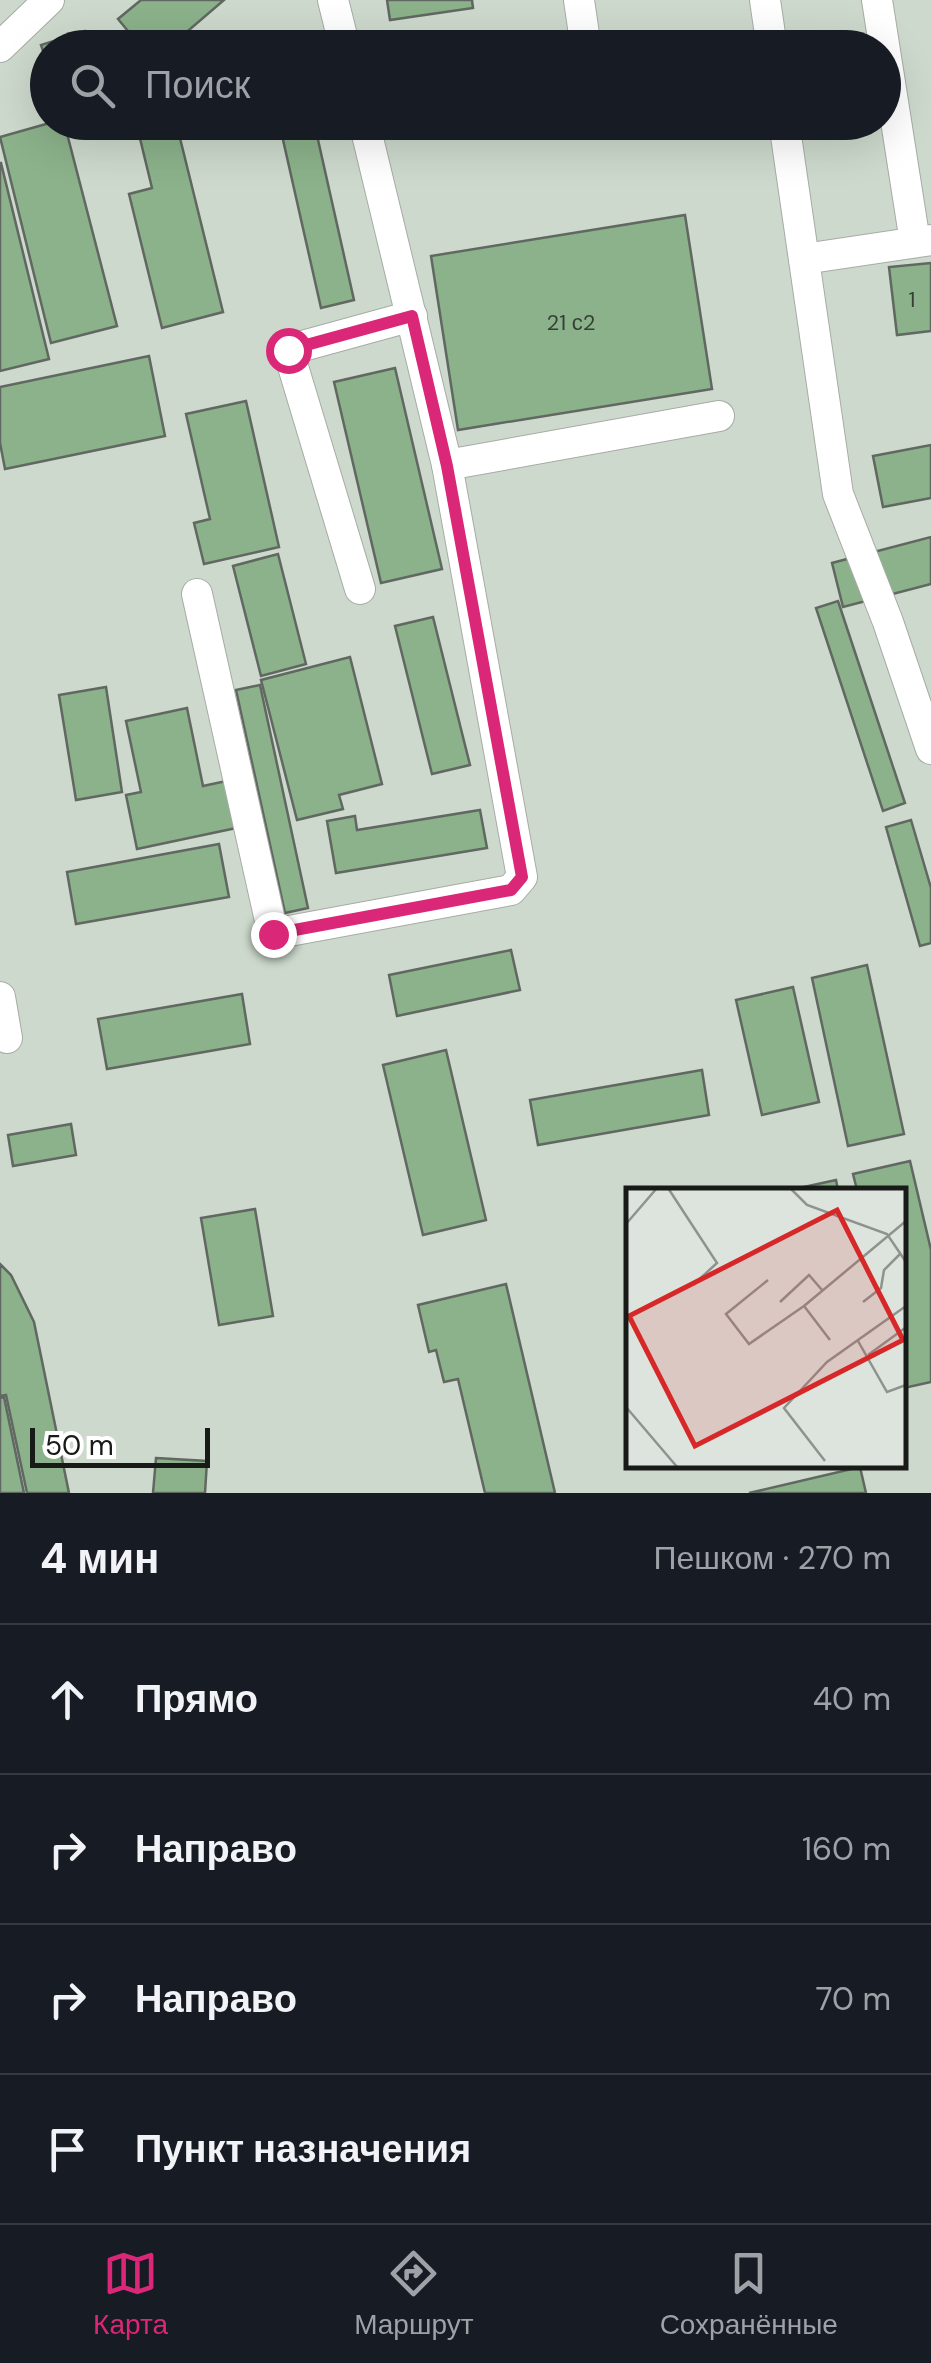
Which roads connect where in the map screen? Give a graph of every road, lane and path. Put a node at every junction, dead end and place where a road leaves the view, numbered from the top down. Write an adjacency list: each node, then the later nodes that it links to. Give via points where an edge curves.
1 (49, 0): 10 (street)
2 (333, 0): 6 (street)
3 (579, 0): 7 (street)
4 (765, 0): 8 (street)
5 (877, 0): 9 (street)
6 (340, 30)
7 (583, 30)
8 (769, 30)
9 (883, 30)
10 (0, 46)
11 (901, 126): 14 (street)
12 (368, 140): 16 (street)
13 (787, 140): 15 (street)
14 (923, 241): 15 (street)
15 (804, 259): 21 (street, via 838,494)
16 (412, 316): 18 (street); 19 (street, via 288,350)
17 (719, 416): 18 (street)
18 (447, 466): 20 (street, via 522,877 511,890 273,934)
19 (360, 589)
20 (197, 594)
21 (931, 749)
22 (0, 997): 23 (street)
23 (7, 1038)

